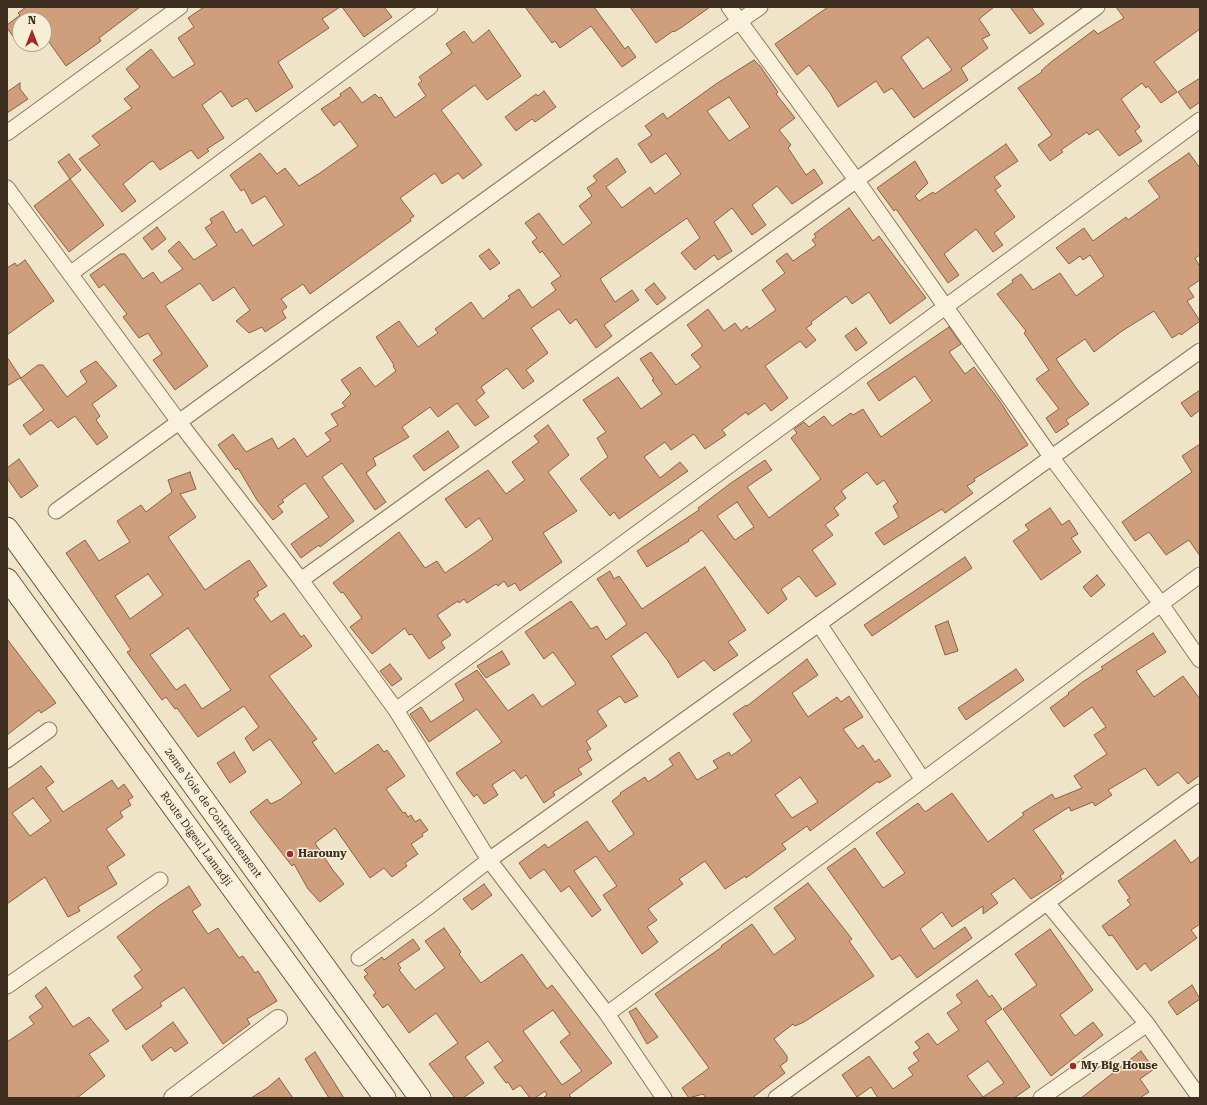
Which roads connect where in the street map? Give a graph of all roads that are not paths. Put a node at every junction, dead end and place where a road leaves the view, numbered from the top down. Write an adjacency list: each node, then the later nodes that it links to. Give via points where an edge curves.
1 (180, 7): 8 (street)
2 (430, 7): 11 (street)
3 (729, 7): 6 (street)
4 (760, 7): 6 (street)
5 (1097, 7): 9 (street)
6 (739, 22): 9 (street); 14 (street, via 593,122)
7 (1200, 120): 12 (street)
8 (7, 133)
9 (857, 181): 12 (street); 20 (street)
10 (7, 188): 11 (street)
11 (70, 274): 14 (street)
12 (946, 306): 15 (street); 24 (street)
13 (1200, 351): 15 (street)
14 (179, 422): 16 (street); 20 (street)
15 (1052, 458): 21 (street); 22 (street)
16 (56, 511)
17 (7, 528): 39 (main road, 2eme Voie de Contournement)
18 (1200, 575): 21 (street)
19 (7, 579): 38 (main road, Route Digeul Lamadji)
20 (301, 580): 24 (street)
21 (1161, 604): 23 (street); 27 (street)
22 (819, 624): 27 (street); 29 (street)
23 (1200, 660)
24 (396, 710): 29 (street)
25 (49, 730): 26 (street)
26 (7, 760)
27 (923, 780): 34 (street)
28 (1198, 797): 31 (street)
29 (489, 860): 32 (street); 34 (street)
30 (160, 880): 33 (street)
31 (1048, 904): 36 (street); 41 (street)
32 (359, 958)
33 (7, 986)
34 (607, 1014): 40 (street)
35 (278, 1019): 37 (street)
36 (1147, 1024): 42 (street); 43 (street)
37 (173, 1098)
38 (385, 1098)
39 (420, 1098)
40 (664, 1098)
41 (776, 1098)
42 (1041, 1098)
43 (1200, 1098)

